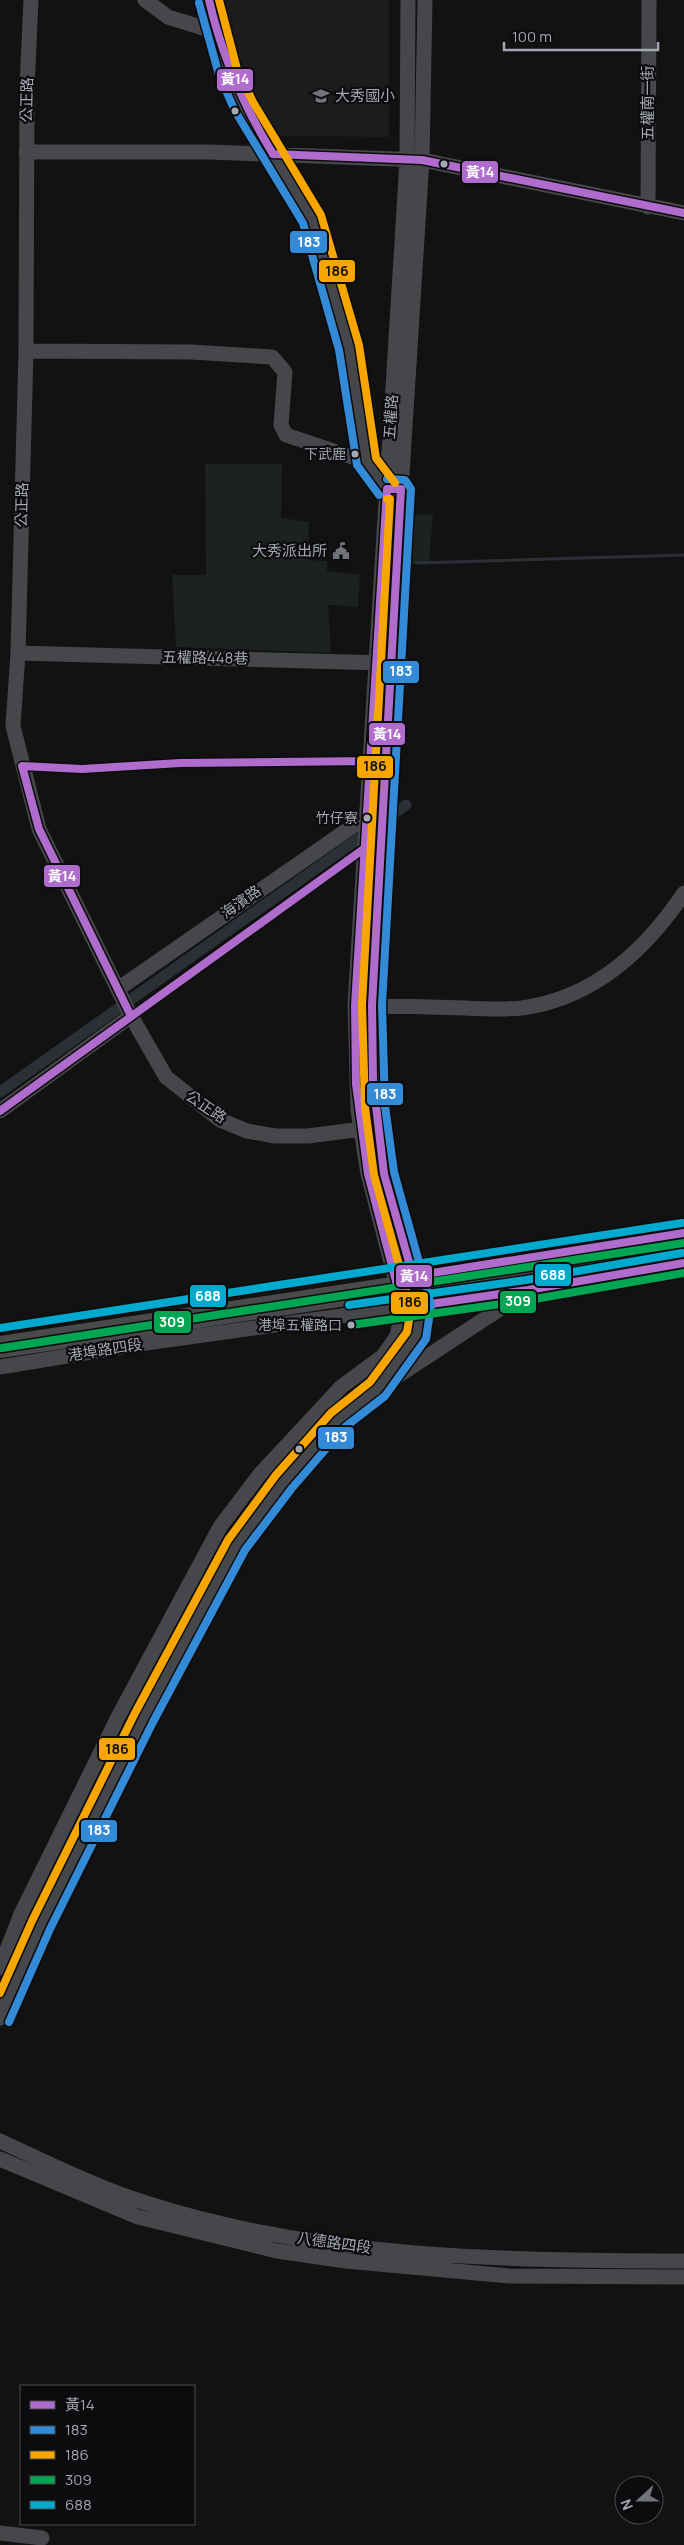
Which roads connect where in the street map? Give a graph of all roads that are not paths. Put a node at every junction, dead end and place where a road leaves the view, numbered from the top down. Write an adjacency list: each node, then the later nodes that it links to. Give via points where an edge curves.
1 (32, 0): 8 (street, 公正路)
2 (145, 0): 7 (street, via 168,17)
3 (209, 0): 7 (street)
4 (408, 0): 10 (street, 五權路)
5 (425, 0): 10 (street, 五權路)
6 (649, 0): 11 (street, 五權南一街)
7 (216, 32): 9 (street, via 228,72 244,107)
8 (26, 152): 9 (street); 13 (street, 公正路)
9 (273, 154): 10 (street); 14 (street, via 312,219 349,348)
10 (414, 160): 11 (street, via 499,174); 15 (street, 五權路)
11 (648, 207): 12 (street)
12 (684, 213)
13 (26, 350): 14 (street, via 191,352 272,357 285,372 281,425 286,435); 16 (street, 公正路)
14 (367, 462): 15 (street)
15 (393, 489): 17 (street, 五權路)
16 (18, 653): 17 (street, 五權路448巷); 20 (street, 公正路, via 13,726 39,829)
17 (384, 663): 18 (street, 五權路); 22 (street, 五權路)
18 (366, 817): 20 (street, 海濱路); 21 (street, 五權路)
19 (684, 893): 22 (street, via 667,918 633,956 606,976 545,1004 520,1008)
20 (118, 989): 23 (street, 公正路)
21 (355, 1005): 22 (street); 26 (street, 五權路, via 356,1084)
22 (372, 1005): 25 (street, 五權路, via 373,1080)
23 (131, 1016): 24 (street); 26 (street, 公正路, via 166,1077 220,1120 247,1131 275,1136)
24 (0, 1110)
25 (378, 1127): 26 (street, 公正路); 31 (street, 五權路, via 384,1174)
26 (361, 1130): 32 (street, 五權路, via 368,1174)
27 (684, 1233): 31 (street, 港埠路四段)
28 (684, 1244): 37 (highway, bridge)
29 (684, 1257): 38 (highway)
30 (684, 1263): 33 (street, 港埠路四段)
31 (413, 1276): 32 (street, 港埠路四段); 34 (street, 五權路)
32 (394, 1279): 35 (street, 五權路); 36 (street, 港埠路四段)
33 (528, 1290): 34 (street, 港埠路四段); 40 (street)
34 (421, 1306): 35 (street, 港埠路四段); 40 (street, via 416,1336)
35 (402, 1308): 39 (street, 港埠路四段, via 146,1343); 41 (street, via 396,1336 382,1356 341,1387 260,1474 220,1527 118,1717 21,1914)
36 (0, 1338)
37 (0, 1347)
38 (0, 1359)
39 (0, 1367)
40 (377, 1389): 42 (street, via 338,1420 267,1504 237,1546 144,1717 41,1925)
41 (0, 1968)
42 (0, 2018)
43 (0, 2141): 45 (street, 八德路四段, via 145,2203)
44 (0, 2159): 45 (street, 八德路四段, via 138,2217)
45 (236, 2234): 46 (street, 八德路四段); 48 (street, 八德路四段, via 276,2251)
46 (509, 2260): 47 (street, 八德路四段); 48 (street)
47 (684, 2261)
48 (509, 2276): 49 (street, 八德路四段)
49 (684, 2277)
50 (1, 2537): 51 (street)
51 (42, 2538)

